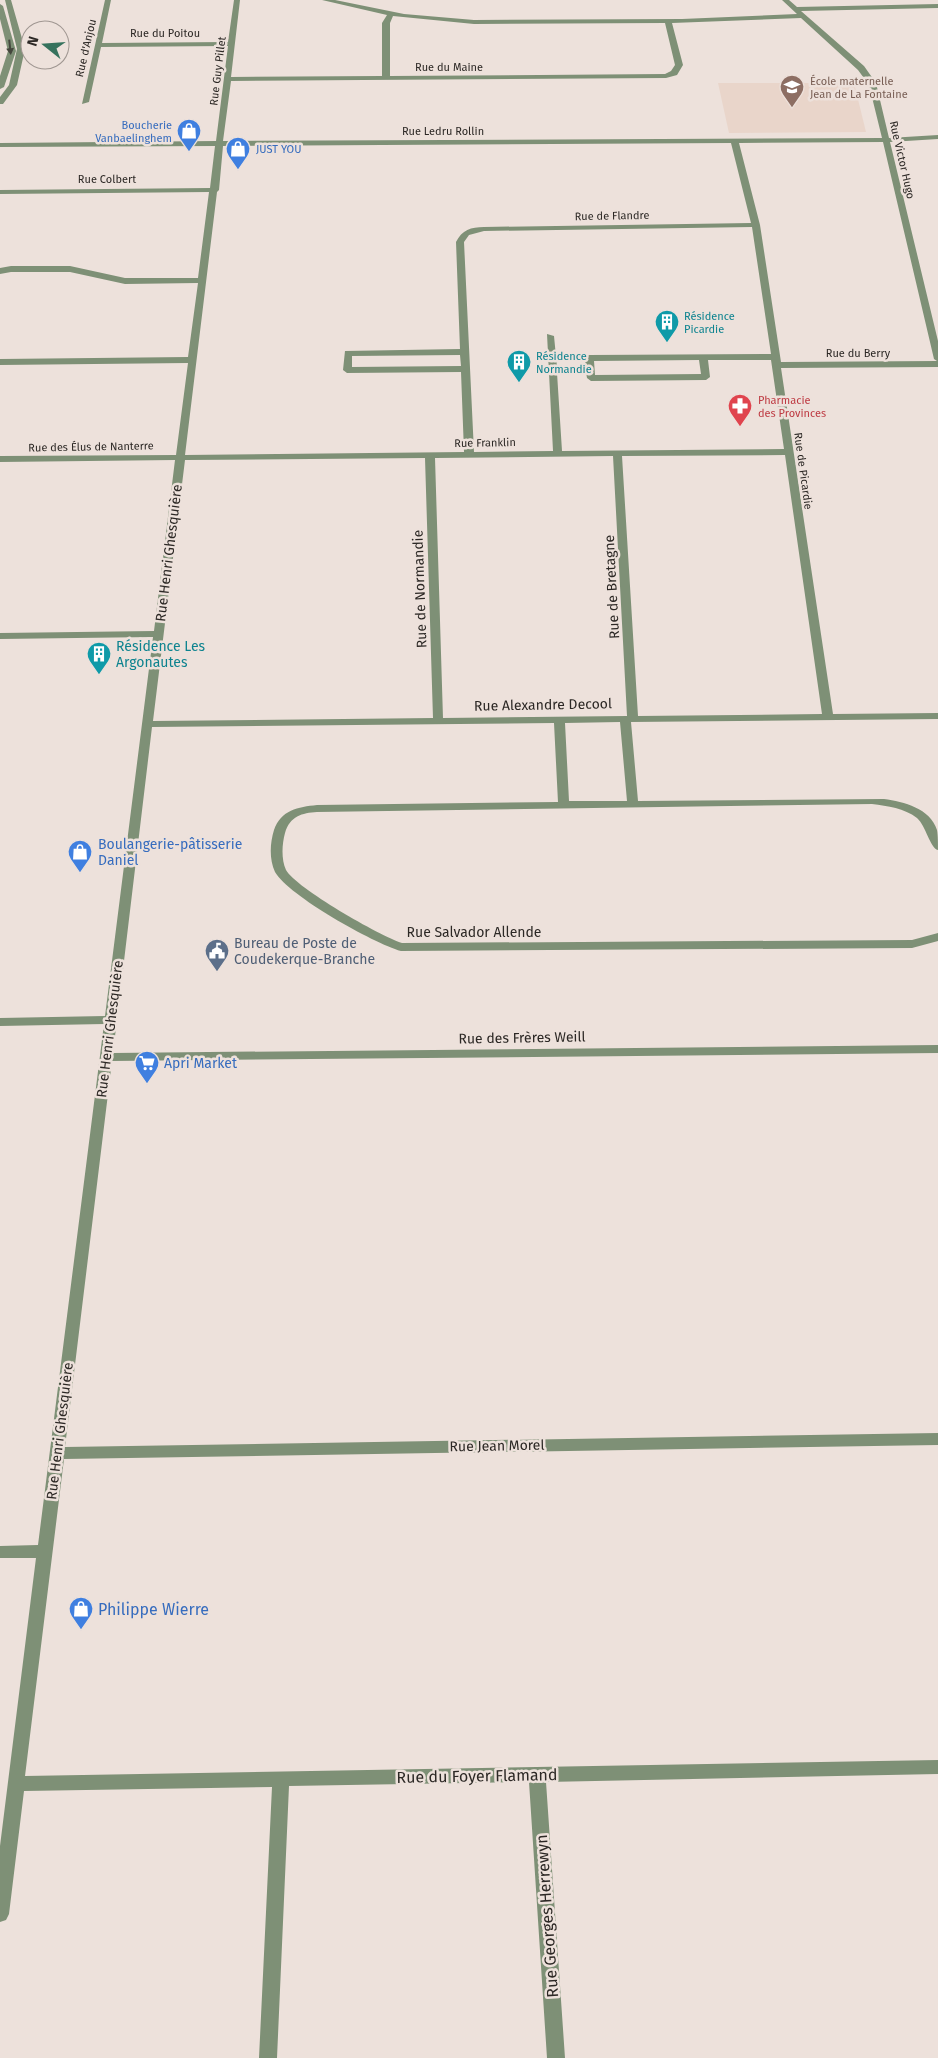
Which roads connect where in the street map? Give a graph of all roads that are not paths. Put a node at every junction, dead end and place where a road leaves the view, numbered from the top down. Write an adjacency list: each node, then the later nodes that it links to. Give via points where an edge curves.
1 (8, 0): 17 (street, via 21,49 13,85)
2 (108, 0): 13 (street, Rue d'Anjou)
3 (237, 0): 12 (street, Rue Guy Pillet)
4 (324, 0): 9 (street)
5 (785, 0): 8 (street, Rue Victor Hugo)
6 (0, 6): 16 (street, one-way to 16, via 12,51)
7 (938, 6): 8 (street)
8 (796, 9): 10 (street, Rue Victor Hugo)
9 (391, 14): 11 (street, via 474,22); 14 (street, via 386,23)
10 (802, 16): 11 (street); 21 (street, Rue Victor Hugo, via 868,76 876,94)
11 (668, 21): 14 (street, Rue du Maine, via 679,65 670,75)
12 (232, 44): 13 (street, Rue du Poitou); 15 (street, Rue Guy Pillet)
13 (98, 45): 18 (street, Rue d'Anjou)
14 (386, 79): 15 (street, Rue du Maine)
15 (228, 80): 22 (street, Rue Guy Pillet)
16 (0, 87)
17 (0, 102)
18 (85, 102)
19 (938, 137): 21 (street, Rue Ledru Rollin)
20 (734, 140): 21 (street, Rue Ledru Rollin); 22 (street, Rue Ledru Rollin); 27 (street, Rue de Picardie)
21 (886, 140): 23 (street, Rue Ledru Rollin); 35 (street, Rue Victor Hugo)
22 (220, 144): 24 (street, Rue Ledru Rollin); 25 (street, Rue Henri Ghesquière)
23 (938, 144)
24 (0, 145)
25 (214, 190): 26 (street, Rue Colbert); 31 (street, Rue Henri Ghesquière)
26 (0, 192)
27 (756, 225): 33 (street, Rue de Flandre, via 484,229 468,232 460,242); 37 (street, Rue de Picardie)
28 (0, 267): 29 (street)
29 (11, 269): 30 (street); 31 (street, via 70,269 124,281)
30 (0, 271)
31 (203, 280): 36 (street, Rue Henri Ghesquière)
32 (550, 336): 42 (street)
33 (465, 352): 40 (street); 40 (street, via 348,353 347,370)
34 (703, 357): 37 (street, Rue du Berry); 41 (street, Rue du Berry, via 589,358); 41 (street, via 706,377 591,378)
35 (938, 359)
36 (193, 360): 38 (street); 48 (street, Rue Henri Ghesquière)
37 (777, 361): 39 (street, Rue du Berry); 43 (street, Rue de Picardie)
38 (0, 362)
39 (938, 364)
40 (465, 369): 47 (street)
41 (590, 369): 42 (street)
42 (552, 370): 45 (street)
43 (788, 452): 44 (street, Rue Franklin); 53 (street, Rue de Picardie)
44 (618, 453): 45 (street, Rue Franklin); 54 (street, Rue de Bretagne)
45 (558, 454): 47 (street, Rue Franklin)
46 (430, 455): 47 (street, Rue Franklin); 48 (street, Rue Franklin); 56 (street, Rue de Normandie)
47 (469, 455)
48 (181, 458): 49 (street, Rue des Élus de Nanterre); 50 (street, Rue Henri Ghesquière)
49 (0, 459)
50 (159, 634): 51 (street); 57 (street, Rue Henri Ghesquière)
51 (0, 636)
52 (938, 716): 53 (street, Rue Alexandre Decool)
53 (828, 717): 54 (street, Rue Alexandre Decool)
54 (629, 719): 55 (street, Rue Alexandre Decool); 58 (street)
55 (559, 720): 56 (street, Rue Alexandre Decool); 59 (street)
56 (438, 721): 57 (street, Rue Alexandre Decool)
57 (148, 724): 62 (street, Rue Henri Ghesquière)
58 (633, 803): 59 (street, Rue Salvador Allende); 60 (street, Rue Salvador Allende, via 890,803 922,816 932,826)
59 (564, 804): 61 (street, Rue Salvador Allende, via 301,810 288,816 280,826 278,867 293,884 376,938 401,947 912,944)
60 (938, 846)
61 (938, 937)
62 (111, 1020): 63 (street); 65 (street, Rue Henri Ghesquière)
63 (0, 1022)
64 (938, 1049): 65 (street, Rue des Frères Weill)
65 (107, 1057): 67 (street, Rue Henri Ghesquière)
66 (938, 1439): 67 (street, Rue Jean Morel)
67 (57, 1453): 68 (street, Rue Henri Ghesquière)
68 (45, 1551): 69 (street); 73 (street, Rue Henri Ghesquière)
69 (0, 1552)
70 (938, 1768): 71 (street, Rue du Foyer Flamand)
71 (537, 1775): 72 (street, Rue du Foyer Flamand); 77 (street, Rue Georges Herrewyn)
72 (281, 1780): 73 (street, Rue du Foyer Flamand); 76 (street)
73 (16, 1784): 74 (street, Rue Henri Ghesquière)
74 (4, 1851): 75 (street, Rue Henri Ghesquière)
75 (0, 1914)
76 (268, 2058)
77 (556, 2058)

